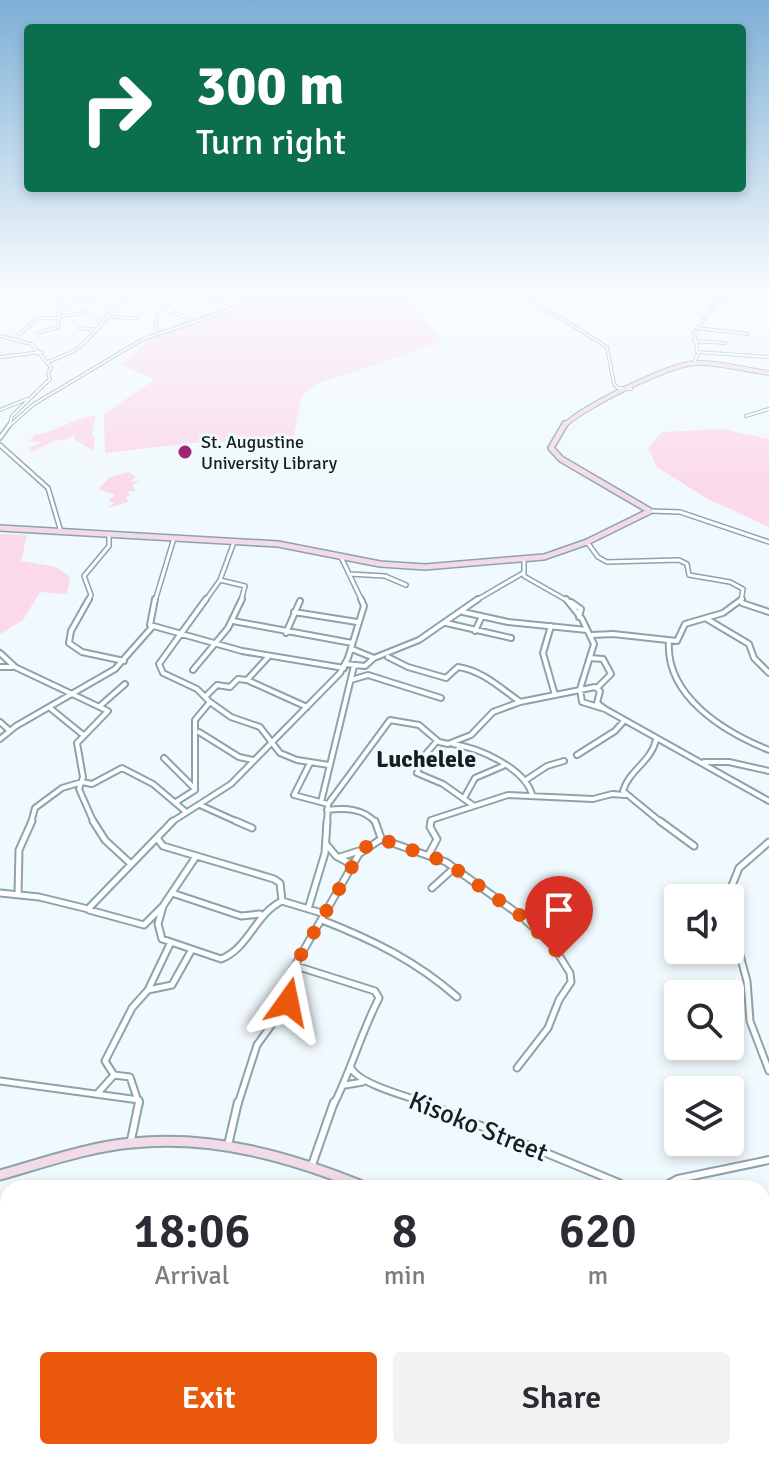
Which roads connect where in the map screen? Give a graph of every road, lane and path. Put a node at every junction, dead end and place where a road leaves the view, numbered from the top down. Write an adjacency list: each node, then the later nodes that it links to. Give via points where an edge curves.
1 (44, 356): 6 (street)
2 (61, 356): 6 (street)
3 (115, 356): 16 (street)
4 (609, 356): 10 (street, via 614,384)
5 (696, 356): 7 (street)
6 (48, 362): 11 (street, via 51,378)
7 (694, 363): 8 (main road); 10 (main road, via 666,370)
8 (769, 373)
9 (32, 387): 11 (street)
10 (631, 389): 19 (main road, via 585,409 557,434 551,448 582,475)
11 (31, 397): 13 (street); 16 (street)
12 (769, 409): 14 (street)
13 (0, 410)
14 (746, 416)
15 (3, 417): 16 (street)
16 (10, 421): 17 (street)
17 (0, 438)
18 (0, 445): 21 (street, via 48,488)
19 (650, 511): 25 (main road); 26 (street, via 680,512)
20 (0, 528): 21 (main road)
21 (61, 532): 22 (main road)
22 (109, 535): 23 (main road); 61 (street, via 109,546 84,576 91,595 69,643 82,652)
23 (174, 538): 24 (main road); 45 (street, via 155,593 149,623)
24 (234, 541): 27 (main road, via 285,544); 31 (street)
25 (587, 542): 28 (main road); 34 (street, via 598,557 611,563 683,562 693,577 738,585 744,590)
26 (769, 542)
27 (341, 557): 28 (main road, via 414,567); 30 (street)
28 (524, 561): 29 (street)
29 (523, 573): 36 (street); 47 (street, via 532,584 567,600)
30 (350, 574): 32 (street, via 385,576); 42 (street, via 364,606)
31 (220, 580): 41 (street, via 247,588); 49 (street)
32 (406, 585)
33 (300, 601): 35 (street)
34 (742, 603): 37 (street); 38 (street)
35 (294, 612): 42 (street); 50 (street)
36 (463, 612): 39 (street); 44 (street)
37 (769, 612)
38 (713, 615): 40 (street); 43 (street)
39 (482, 616): 46 (street); 48 (street)
40 (705, 618): 43 (street); 53 (street, via 685,624 678,640)
41 (233, 621): 50 (street); 54 (street)
42 (357, 622): 55 (street)
43 (713, 622): 68 (street, via 749,644)
44 (443, 623): 48 (street); 58 (street)
45 (153, 626): 49 (street); 61 (street)
46 (551, 626): 47 (street); 76 (street, via 543,641 543,670)
47 (587, 630): 51 (street)
48 (475, 631): 52 (street)
49 (183, 633): 54 (street); 75 (street, via 160,659 159,668)
50 (286, 633): 55 (street)
51 (592, 636): 53 (street); 60 (street)
52 (511, 638)
53 (669, 641): 94 (street, via 667,654 676,668 677,685 711,719 746,743)
54 (215, 642): 57 (street); 67 (street)
55 (352, 646): 59 (street); 63 (street)
56 (0, 653): 62 (street)
57 (269, 656): 63 (street); 69 (street)
58 (386, 656): 59 (street); 79 (street, via 446,678 458,667 476,671)
59 (374, 658): 64 (street, via 365,666)
60 (590, 658): 72 (street, via 603,659 611,674); 73 (street)
61 (124, 661): 74 (street)
62 (9, 662): 65 (street); 66 (street)
63 (345, 666): 64 (street); 81 (street)
64 (354, 666): 70 (street)
65 (15, 667): 66 (street); 74 (street)
66 (0, 668)
67 (193, 670)
68 (769, 673)
69 (247, 680): 75 (street, via 238,679 230,687 217,685); 81 (street)
70 (351, 680): 77 (street, via 368,675); 101 (street)
71 (125, 684): 80 (street)
72 (598, 687): 73 (street); 83 (street, via 597,703)
73 (580, 690): 76 (street); 83 (street, via 582,702)
74 (73, 692): 80 (street); 82 (street)
75 (206, 695): 78 (street)
76 (555, 695): 79 (street)
77 (441, 698)
78 (210, 702): 87 (street, via 195,720); 92 (street, via 231,717 260,727)
79 (520, 702): 93 (street, via 493,712 485,724)
80 (100, 706): 88 (street, via 108,712)
81 (307, 707): 92 (street)
82 (50, 708): 86 (street); 88 (street)
83 (605, 709): 84 (street)
84 (624, 721): 90 (street); 95 (street)
85 (0, 722): 86 (street)
86 (9, 730): 89 (street)
87 (197, 731): 97 (street); 106 (street)
88 (82, 734): 105 (street, via 77,751)
89 (0, 739)
90 (656, 740): 100 (street); 108 (street, via 651,758 623,785)
91 (437, 741): 93 (street); 109 (street, via 417,773); 115 (street, via 425,727 390,720)
92 (271, 743): 97 (street); 99 (street, via 280,753)
93 (451, 743): 102 (street, via 472,747)
94 (769, 750)
95 (577, 755)
96 (164, 758): 106 (street)
97 (253, 760): 113 (street, via 231,784)
98 (564, 761): 104 (street)
99 (310, 763): 101 (street); 112 (street, via 294,795)
100 (702, 763): 103 (street, via 729,762); 110 (street)
101 (329, 765): 112 (street)
102 (503, 766): 104 (street); 109 (street, via 471,781)
103 (769, 771)
104 (526, 780): 107 (street)
105 (82, 782): 111 (street, via 92,784 123,768); 127 (street, via 81,794 96,826); 134 (street, via 35,806 22,840)
106 (195, 789): 111 (street)
107 (532, 795): 108 (street); 114 (street, via 508,795)
108 (625, 795): 122 (street, via 669,833)
109 (464, 799): 114 (street)
110 (769, 801)
111 (176, 802): 116 (street)
112 (321, 802): 115 (street)
113 (200, 805): 116 (street); 117 (street)
114 (474, 806): 124 (street, via 431,820 437,839)
115 (327, 807): 119 (street, via 369,815); 121 (street)
116 (185, 811): 118 (street)
117 (252, 828)
118 (157, 836): 126 (street, via 159,845); 127 (street)
119 (381, 839): 123 (street); 124 (street)
120 (769, 842): 130 (street, via 737,870)
121 (326, 843): 125 (street); 138 (street)
122 (694, 846)
123 (364, 848): 125 (street); 128 (street)
124 (429, 854): 129 (street)
125 (336, 856): 128 (street)
126 (196, 857): 133 (street); 135 (street, via 274,879 280,883)
127 (131, 864): 137 (street)
128 (353, 865): 140 (street)
129 (454, 868): 131 (street); 148 (street, via 529,923 554,947 572,976 548,1028)
130 (732, 884)
131 (432, 888)
132 (0, 893): 134 (street)
133 (172, 893): 136 (street); 139 (street, via 241,916)
134 (18, 895): 137 (street)
135 (282, 901): 138 (street); 139 (street)
136 (163, 906): 137 (street, via 140,926); 141 (street, via 158,930)
137 (87, 909)
138 (308, 909): 140 (street)
139 (263, 914): 142 (street, via 226,958)
140 (323, 917): 144 (street); 146 (street, via 395,949)
141 (170, 944): 142 (street); 145 (street)
142 (191, 951): 145 (street, via 174,985)
143 (742, 964): 149 (street, via 750,1021)
144 (295, 966): 147 (street, via 379,994); 157 (street, via 288,1002 257,1045)
145 (148, 990): 150 (street, via 107,1055 105,1063)
146 (457, 997)
147 (351, 1068): 152 (street, Kisoko Street); 153 (street)
148 (517, 1068)
149 (769, 1071)
150 (114, 1075): 154 (street); 155 (street, via 130,1077)
151 (0, 1081): 154 (street)
152 (370, 1083): 153 (street, Kisoko Street); 162 (street, Kisoko Street)
153 (345, 1085): 159 (street)
154 (96, 1094): 155 (street)
155 (139, 1100): 156 (street)
156 (130, 1143): 157 (main road); 160 (main road)
157 (228, 1145): 159 (main road)
158 (769, 1160): 163 (street)
159 (312, 1165): 161 (main road)
160 (0, 1175)
161 (348, 1180)
162 (611, 1180)
163 (676, 1180)

